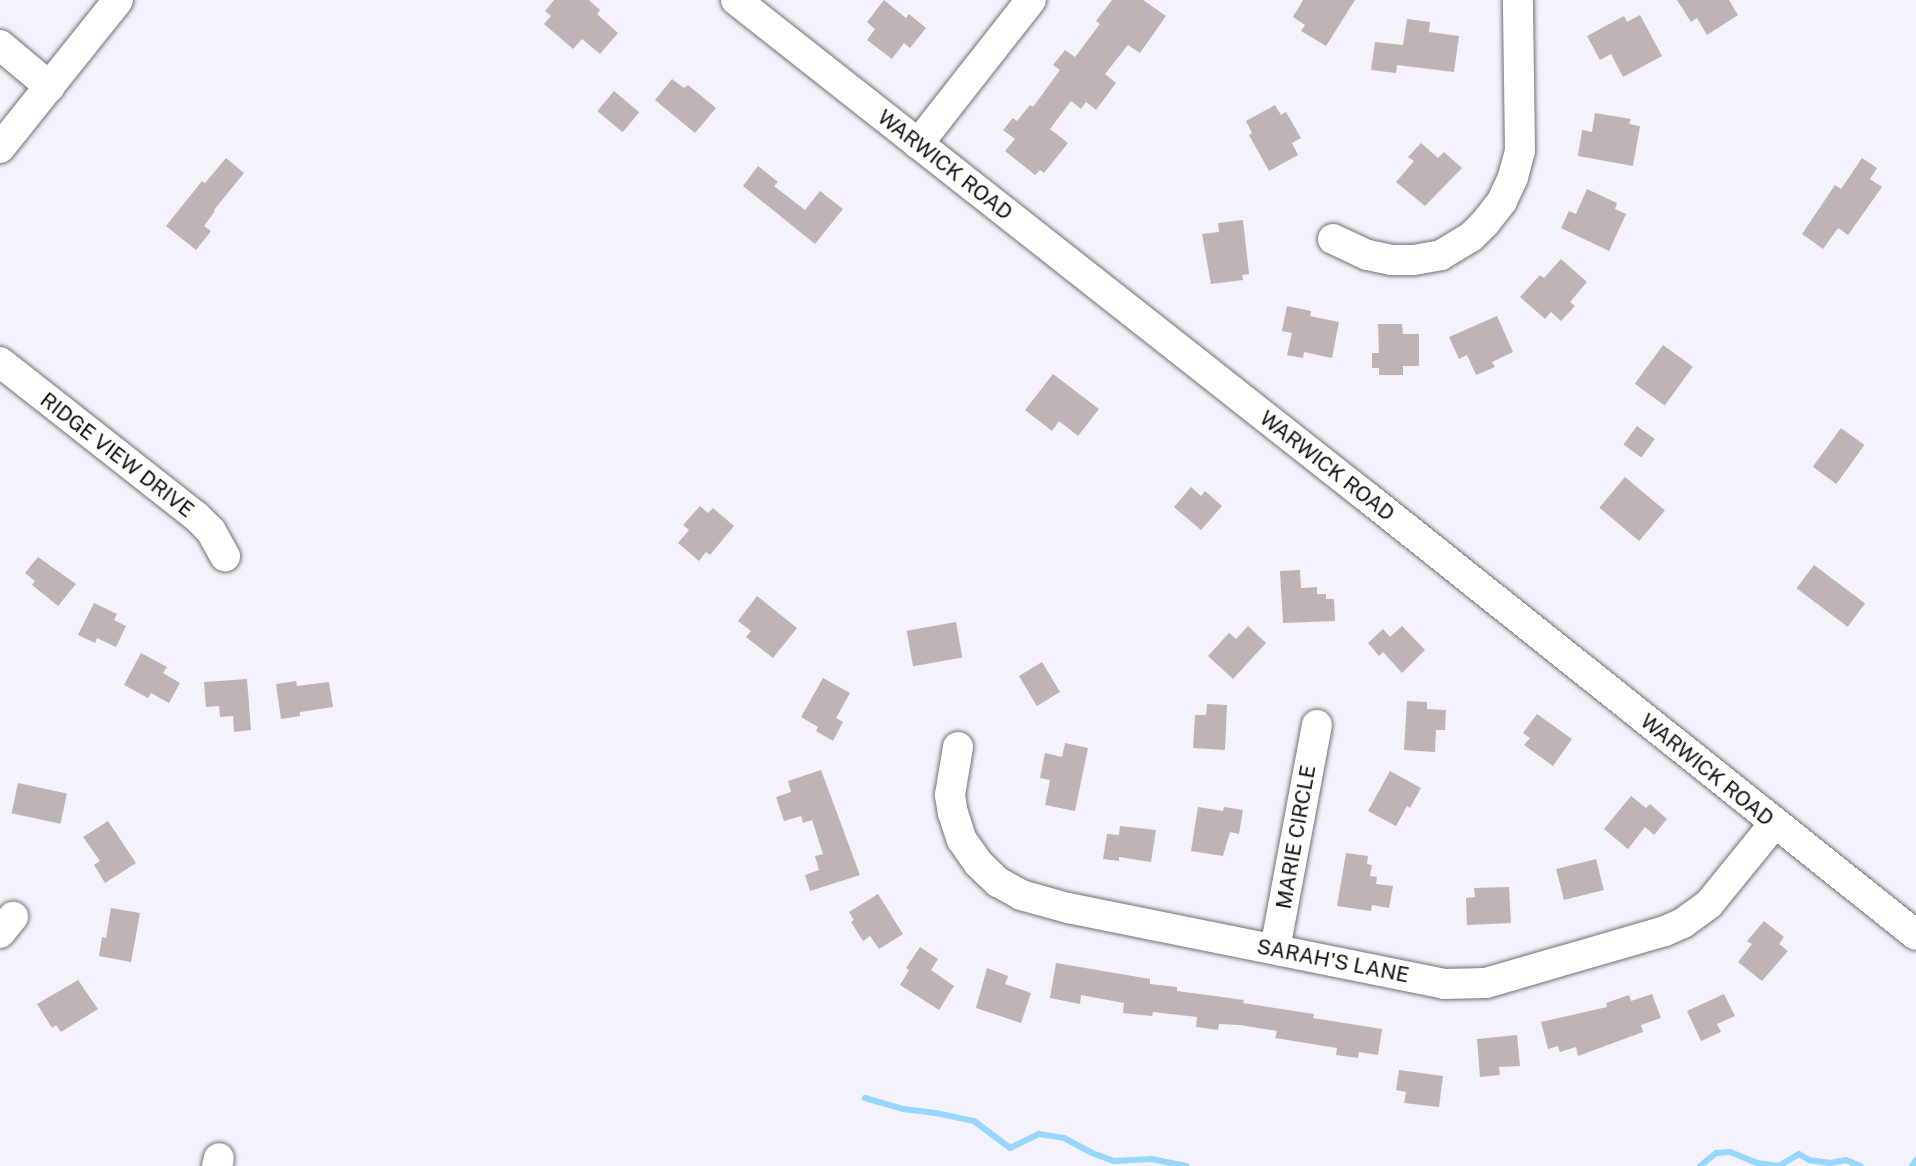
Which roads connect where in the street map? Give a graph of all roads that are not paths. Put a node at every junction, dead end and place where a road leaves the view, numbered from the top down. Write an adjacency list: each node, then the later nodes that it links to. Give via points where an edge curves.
1 (118, 0): 6 (street)
2 (736, 0): 7 (street, WARWICK ROAD)
3 (1031, 0): 7 (street)
4 (1518, 0): 9 (street, via 1520,151 1502,201 1485,224 1472,237 1441,255 1414,260 1368,255)
5 (0, 45): 6 (street)
6 (50, 87): 8 (street)
7 (918, 144): 14 (street, WARWICK ROAD)
8 (0, 148)
9 (1333, 239)
10 (0, 362): 11 (street, RIDGE VIEW DRIVE, via 196,516 211,531)
11 (225, 556)
12 (1317, 725): 16 (street, MARIE CIRCLE)
13 (958, 747): 16 (street, SARAH'S LANE, via 951,795 953,813 966,849 998,882 1034,900)
14 (1774, 824): 15 (street, WARWICK ROAD); 16 (street, SARAH'S LANE, via 1709,904 1683,922 1665,931 1486,983 1444,984)
15 (1916, 935)
16 (1275, 949)

